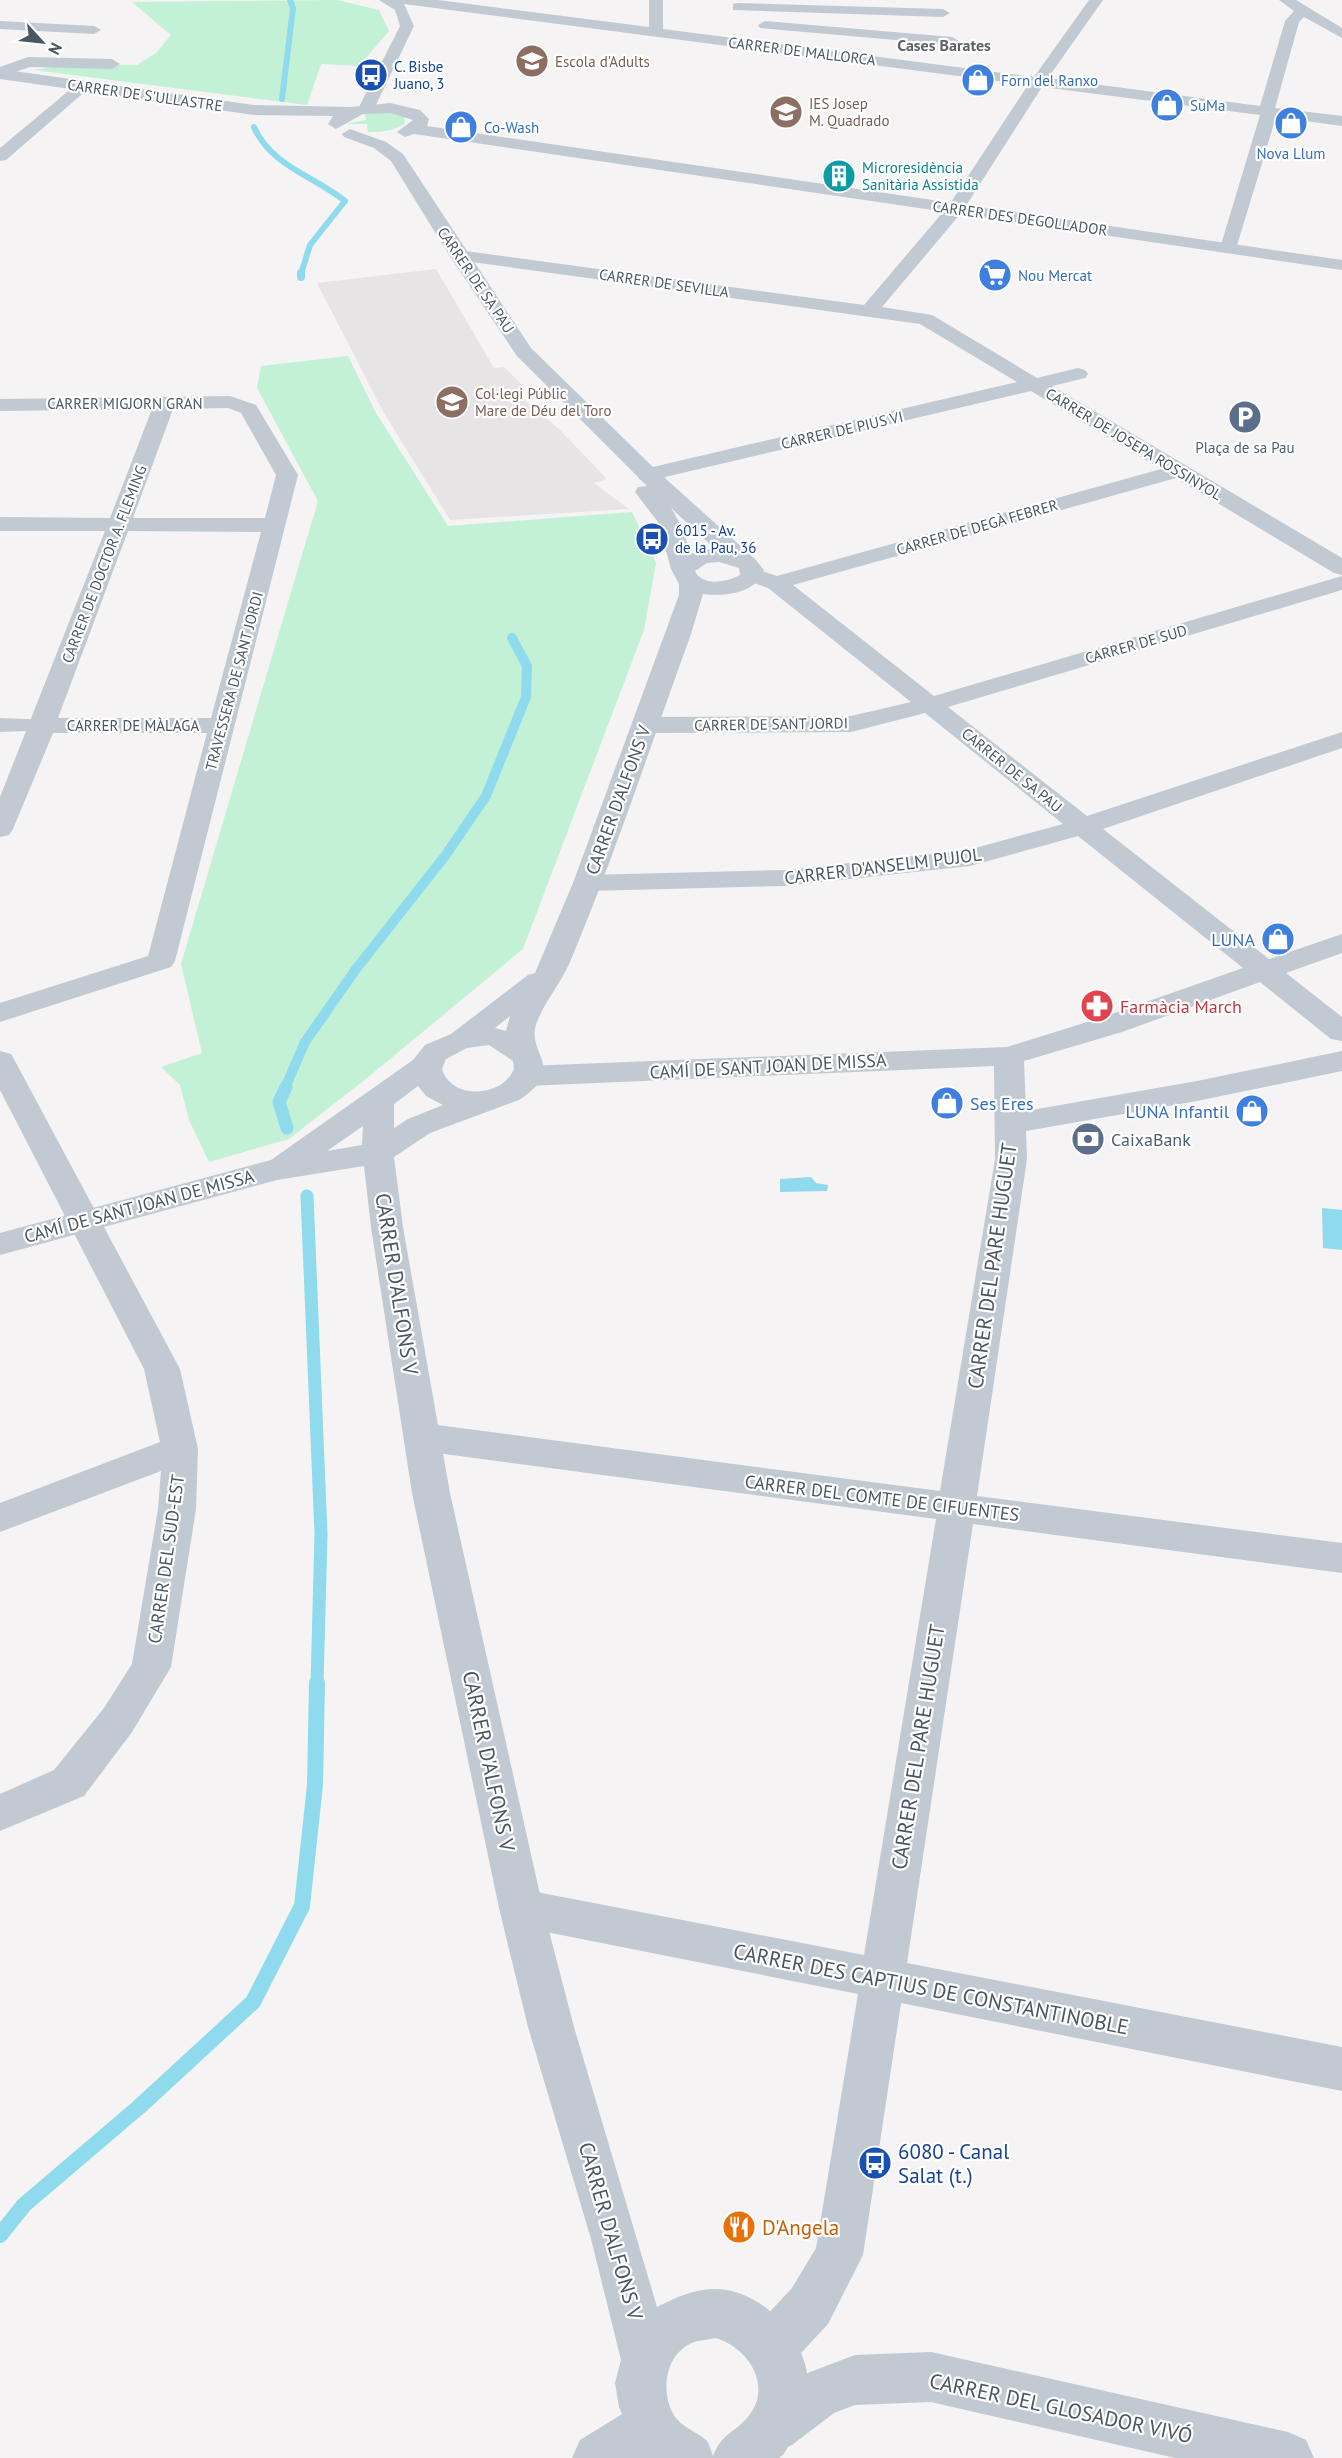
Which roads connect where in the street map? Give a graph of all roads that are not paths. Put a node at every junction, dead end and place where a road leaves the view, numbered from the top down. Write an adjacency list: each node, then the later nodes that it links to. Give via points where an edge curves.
1 (386, 0): 25 (street, via 401,8 406,26)
2 (405, 0): 16 (street, CARRER DE MALLORCA)
3 (656, 0): 16 (street)
4 (1096, 0): 22 (street)
5 (1286, 0): 10 (street)
6 (738, 7): 8 (street)
7 (940, 7): 9 (street); 18 (street)
8 (790, 8): 9 (street); 13 (street)
9 (824, 9): 15 (street)
10 (1301, 11): 17 (street); 26 (street, via 1292,21)
11 (746, 24): 13 (street)
12 (0, 25): 14 (street)
13 (791, 27): 15 (street)
14 (94, 30)
15 (818, 30): 18 (street)
16 (656, 33): 20 (street, CARRER DE MALLORCA)
17 (1342, 34)
18 (951, 41): 20 (street)
19 (112, 64): 21 (street, via 28,62)
20 (961, 72): 22 (street, CARRER DE MALLORCA)
21 (0, 73): 23 (street, CARRER DE S'ULLASTRE)
22 (1038, 82): 26 (street, CARRER DE MALLORCA); 31 (street)
23 (83, 86): 24 (street, CARRER DE S'ULLASTRE); 30 (street)
24 (254, 110): 25 (street, CARRER DE S'ULLASTRE); 28 (street, CARRER DE S'ULLASTRE)
25 (358, 110): 28 (street, via 335,122); 29 (street, CARRER DE S'ULLASTRE, via 396,108 417,115 420,124)
26 (1268, 111): 27 (street, CARRER DE MALLORCA); 32 (street)
27 (1342, 121)
28 (344, 131): 29 (street); 29 (street, CARRER DE SA PAU, via 380,145)
29 (410, 143): 31 (street, CARRER DES DEGOLLADOR, via 458,136); 33 (street, CARRER DE SA PAU)
30 (0, 156)
31 (956, 208): 32 (street, CARRER DES DEGOLLADOR); 35 (street)
32 (1229, 248): 34 (street, CARRER DES DEGOLLADOR)
33 (458, 255): 35 (street, CARRER DE SEVILLA); 39 (street, CARRER DE SA PAU, via 524,352)
34 (1342, 265)
35 (869, 311): 36 (street, CARRER DE SEVILLA)
36 (925, 319): 38 (street, CARRER DE JOSEPA ROSSINYOL)
37 (1078, 374): 38 (street)
38 (1035, 384): 43 (street, CARRER DE JOSEPA ROSSINYOL); 44 (street, CARRER DE PIUS VI)
39 (564, 394): 44 (street, CARRER DE SA PAU); 49 (street, CARRER DE SA PAU, via 668,520)
40 (165, 403): 41 (street, CARRER MIGJORN GRAN); 42 (street, CARRER MIGJORN GRAN, via 231,402); 46 (street, CARRER DE DOCTOR A. FLEMING)
41 (0, 405)
42 (249, 409): 47 (street, TRAVESSERA DE SANT JORDI, via 287,476)
43 (1174, 468): 48 (street, CARRER DE JOSEPA ROSSINYOL); 50 (street, CARRER DE DEGÀ FEBRER)
44 (648, 475): 50 (street, CARRER DE SA PAU)
45 (0, 524): 46 (street)
46 (118, 524): 47 (street); 55 (street, CARRER DE DOCTOR A. FLEMING)
47 (274, 525): 57 (street, TRAVESSERA DE SANT JORDI)
48 (1342, 568)
49 (688, 575): 50 (street, via 707,587); 50 (street, via 692,561 705,556); 52 (street, CARRER D'ALFONS V, via 691,595)
50 (751, 576): 52 (street, CARRER D'ALFONS V, via 702,608); 53 (street, CARRER DE SA PAU)
51 (1342, 583): 53 (street, CARRER DE SUD)
52 (679, 634): 56 (street, CARRER D'ALFONS V)
53 (929, 705): 56 (street, CARRER DE SANT JORDI, via 851,724); 59 (street, CARRER DE SA PAU)
54 (0, 725): 55 (street)
55 (43, 725): 57 (street, CARRER DE MÀLAGA); 60 (street, CARRER DE DOCTOR A. FLEMING)
56 (646, 725): 61 (street, CARRER D'ALFONS V)
57 (222, 726): 65 (street, TRAVESSERA DE SANT JORDI, via 161,961)
58 (1342, 740): 59 (street, CARRER D'ANSELM PUJOL)
59 (1082, 827): 61 (street, CARRER D'ANSELM PUJOL, via 970,858 890,868 785,878); 64 (street, CARRER DE SA PAU)
60 (0, 830)
61 (587, 883): 63 (street, CARRER D'ALFONS V)
62 (1342, 943): 64 (street, CAMÍ DE SANT JOAN DE MISSA)
63 (554, 964): 67 (street, CARRER D'ALFONS V, via 526,991); 71 (street, CARRER D'ALFONS V, via 521,1024)
64 (1268, 971): 66 (street, CARRER DE SA PAU); 68 (street, CAMÍ DE SANT JOAN DE MISSA, via 1111,1026)
65 (0, 1013)
66 (1342, 1032)
67 (463, 1038): 71 (street, via 502,1039); 72 (street, via 440,1049)
68 (1009, 1056): 71 (street, CAMÍ DE SANT JOAN DE MISSA); 75 (street, CARRER DEL PARE HUGUET)
69 (0, 1061): 78 (street, CARRER DEL SUD-EST)
70 (1342, 1061): 75 (street, via 1154,1100)
71 (524, 1063): 74 (street, via 513,1090)
72 (428, 1064): 73 (street, CAMÍ DE SANT JOAN DE MISSA); 74 (street, via 430,1082 448,1096)
73 (379, 1100): 76 (street); 77 (street, CAMÍ DE SANT JOAN DE MISSA)
74 (490, 1100): 76 (street, CAMÍ DE SANT JOAN DE MISSA, via 419,1126)
75 (1011, 1124): 82 (street, CARRER DEL PARE HUGUET, via 1011,1159)
76 (378, 1153): 77 (street, CAMÍ DE SANT JOAN DE MISSA); 80 (street, CARRER D'ALFONS V)
77 (277, 1169): 78 (street, CAMÍ DE SANT JOAN DE MISSA)
78 (83, 1221): 79 (street, CAMÍ DE SANT JOAN DE MISSA); 81 (street, CARRER DEL SUD-EST, via 162,1369)
79 (0, 1244)
80 (422, 1437): 82 (street, CARRER DEL COMTE DE CIFUENTES); 86 (street, CARRER D'ALFONS V)
81 (180, 1449): 83 (street); 85 (street, CARRER DEL SUD-EST, via 177,1509 151,1667 118,1720 69,1783)
82 (956, 1508): 84 (street, CARRER DEL COMTE DE CIFUENTES); 87 (street, CARRER DEL PARE HUGUET)
83 (0, 1518)
84 (1342, 1558)
85 (0, 1813)
86 (520, 1908): 87 (street, CARRER DES CAPTIUS DE CONSTANTINOBLE); 90 (street, CARRER D'ALFONS V)
87 (882, 1979): 88 (street, CARRER DES CAPTIUS DE CONSTANTINOBLE); 89 (street, CARRER DEL PARE HUGUET, via 839,2255 810,2306)
88 (1342, 2069)
89 (771, 2348): 90 (street, via 757,2330 737,2318 717,2314 694,2316 674,2324); 92 (street, via 784,2387 782,2407)
90 (646, 2358): 91 (street, via 640,2392)
91 (650, 2426): 93 (street); 94 (street, via 671,2451)
92 (756, 2442): 95 (street, CARRER DEL GLOSADOR VIVÓ, via 818,2394 855,2380 931,2377)
93 (598, 2458)
94 (688, 2458)
95 (1288, 2458)

